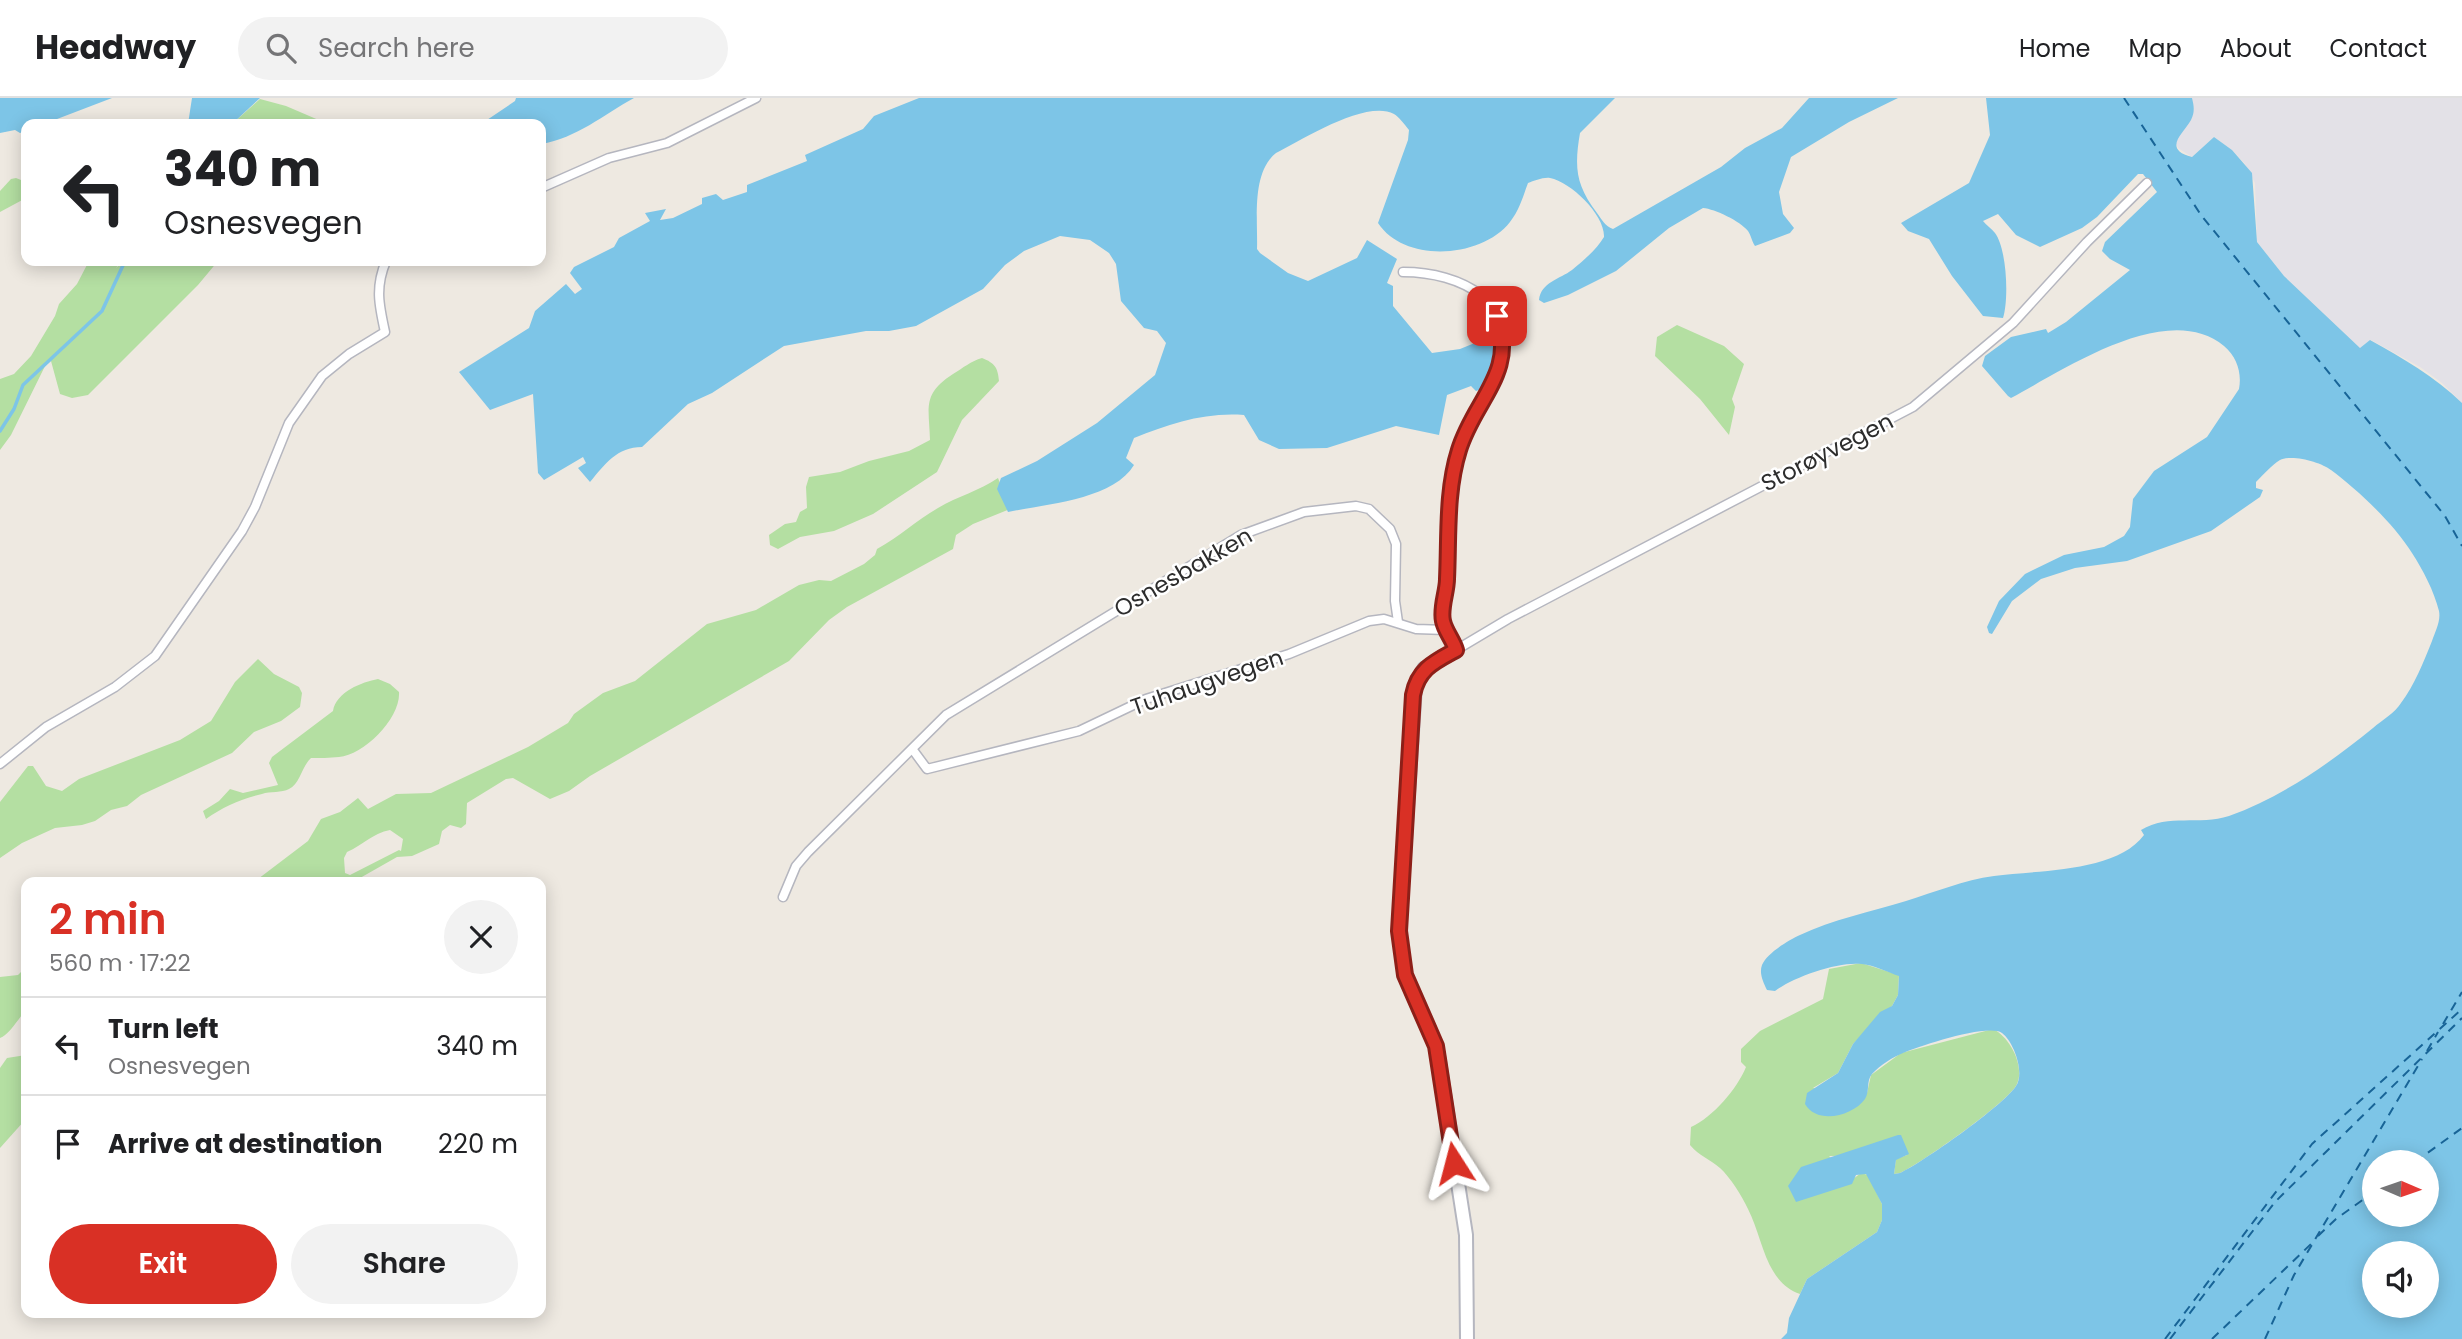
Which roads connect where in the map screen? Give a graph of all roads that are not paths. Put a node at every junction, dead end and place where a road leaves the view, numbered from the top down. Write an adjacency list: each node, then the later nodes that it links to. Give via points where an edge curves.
1 (757, 98): 3 (street, via 667,143 609,158)
2 (2147, 183): 8 (street, Storøyvegen, via 2012,323 1913,407)
3 (546, 186)
4 (384, 266): 10 (street, via 377,293 385,332 322,376 289,423 242,531 169,640 137,673 46,727)
5 (1403, 272): 7 (street, via 1438,275 1474,288 1493,307 1504,337 1499,369 1462,441 1454,471 1443,613)
6 (1398, 622): 7 (street, Tuhaugvegen, via 1416,629); 9 (street, Tuhaugvegen, via 1369,621 1289,654 1146,699 1079,731 927,769); 9 (street, Osnesbakken, via 1396,544 1381,518 1356,506 1304,512 1241,535 1110,613 946,715)
7 (1446, 630): 8 (street)
8 (1456, 650): 12 (street, via 1424,669 1415,686 1399,931 1405,975 1439,1061 1466,1235)
9 (913, 750): 11 (street, Osnesbakken, via 808,852 796,866)
10 (0, 764)
11 (783, 897)
12 (1467, 1339)

